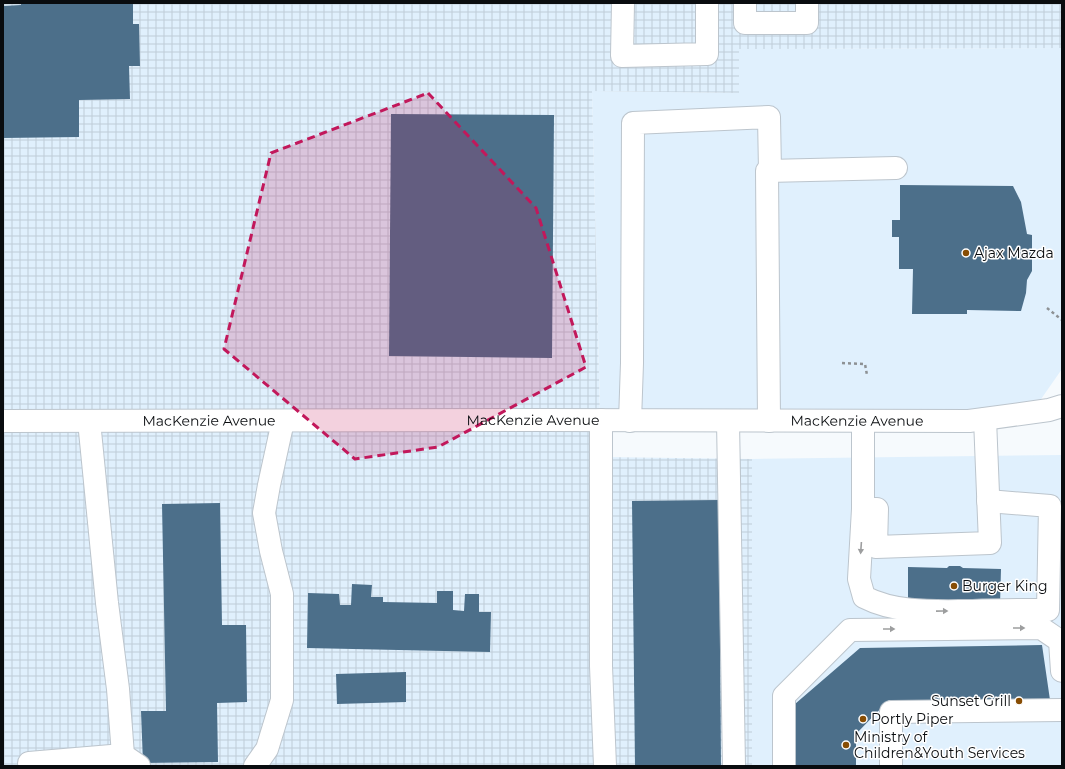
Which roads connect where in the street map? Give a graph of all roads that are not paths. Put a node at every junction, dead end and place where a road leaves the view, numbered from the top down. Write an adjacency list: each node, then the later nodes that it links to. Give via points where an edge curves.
1 (622, 3): 2 (street, via 622,56 707,54)
2 (707, 3)
3 (745, 3): 4 (street, via 745,23 807,23)
4 (807, 3)
5 (896, 168): 6 (street)
6 (770, 171): 13 (street, via 769,117 633,123); 15 (street, via 767,171)
7 (1062, 406): 8 (street, MacKenzie Avenue)
8 (985, 419): 16 (street, MacKenzie Avenue, via 969,422); 17 (street)
9 (601, 420): 12 (street, MacKenzie Avenue); 13 (street, MacKenzie Avenue); 24 (street, via 601,666)
10 (3, 421): 11 (street, MacKenzie Avenue)
11 (89, 421): 12 (street, MacKenzie Avenue); 21 (street, via 107,603 118,689)
12 (283, 421): 23 (street, via 264,513 282,594 282,700 267,749)
13 (630, 421): 14 (street, MacKenzie Avenue)
14 (728, 421): 15 (street, MacKenzie Avenue); 25 (street)
15 (769, 421): 16 (street, MacKenzie Avenue)
16 (863, 421): 18 (street)
17 (988, 501): 18 (street, via 990,543 876,547 877,509); 18 (street, one-way to 17, via 859,579 864,597 876,603 921,610 1048,610 1050,506)
18 (863, 509)
19 (1062, 671): 26 (street, one-way to 19, via 784,696 850,630 1041,628 1060,641)
20 (1062, 710): 27 (street, via 891,712)
21 (131, 761): 22 (street)
22 (28, 763)
23 (255, 766)
24 (605, 766)
25 (734, 766)
26 (784, 766)
27 (891, 766)

